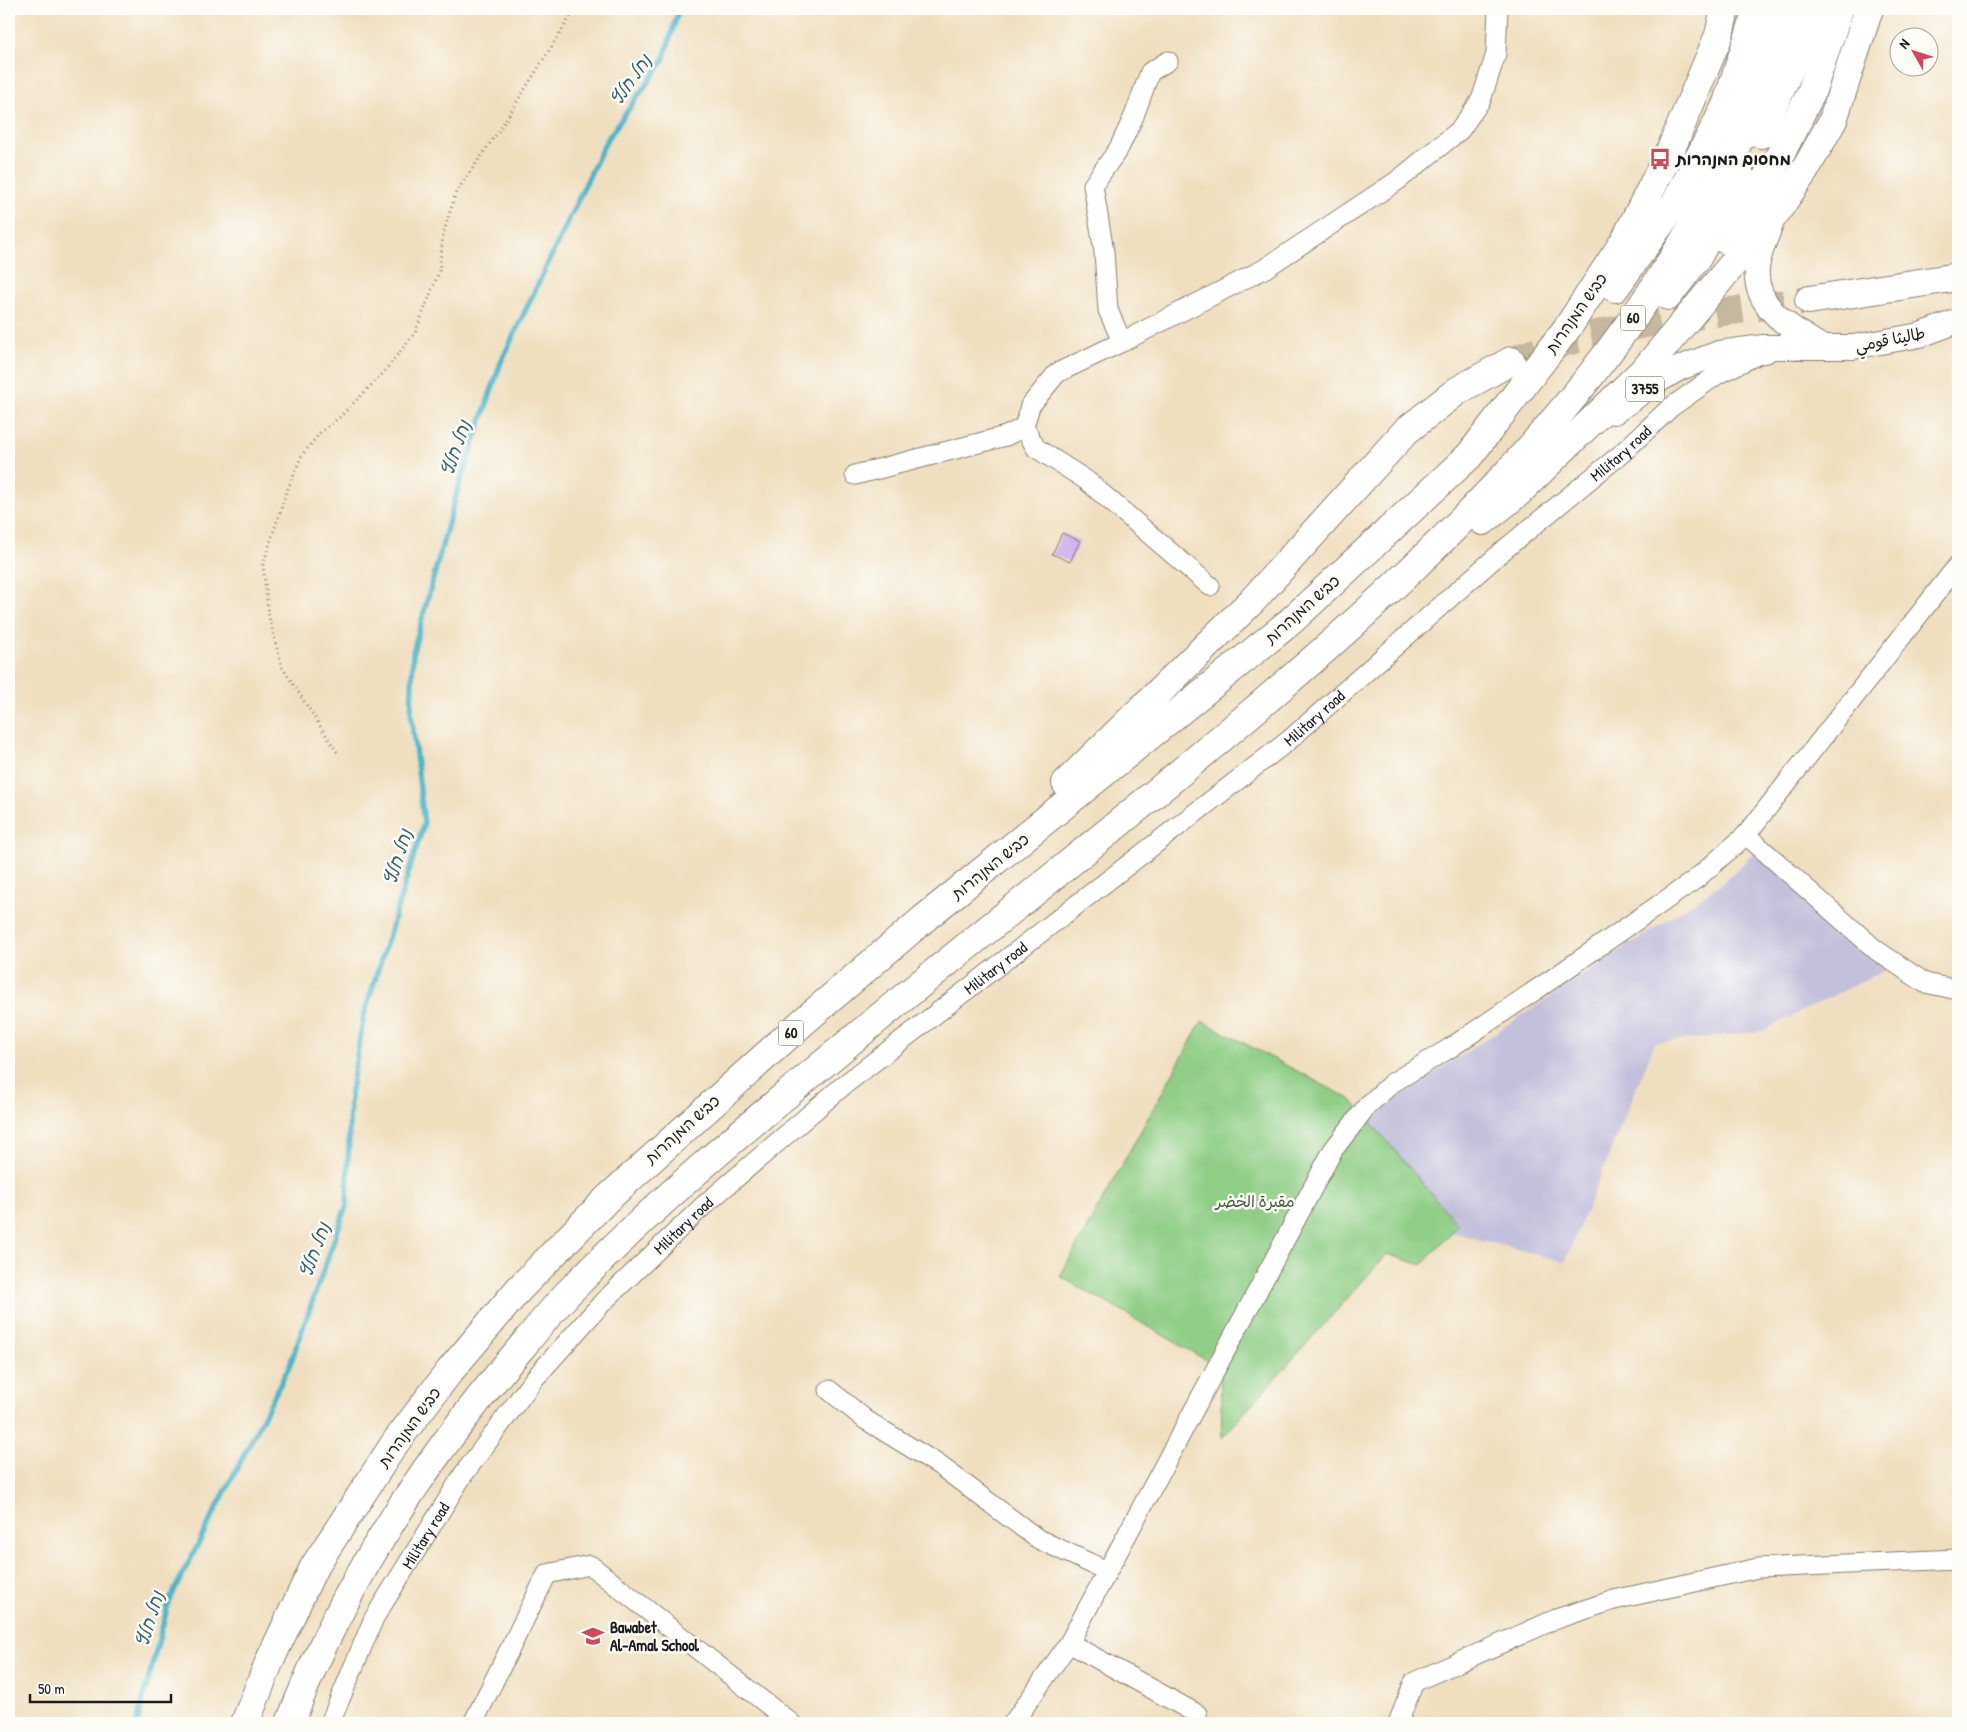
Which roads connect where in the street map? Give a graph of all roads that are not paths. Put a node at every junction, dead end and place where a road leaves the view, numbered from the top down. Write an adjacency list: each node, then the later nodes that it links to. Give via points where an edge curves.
1 (1498, 9): 13 (street, via 1496,54 1481,100 1460,130 1397,181 1264,269)
2 (1725, 9): 17 (highway, כביש המנהרות / 60, via 1719,35 1671,148 1625,240 1568,327)
3 (1758, 9): 17 (highway, 60, via 1726,106 1676,202 1589,321)
4 (1784, 9): 22 (highway, 60, via 1756,101 1715,187 1668,267 1604,359 1530,451)
5 (1812, 9): 20 (highway, 60, via 1764,129 1697,258 1615,365)
6 (1839, 9): 19 (highway, 60, via 1811,92 1776,163 1730,235 1664,331)
7 (1869, 9): 9 (highway, 60, via 1833,120)
8 (1168, 61): 13 (street, via 1150,72 1119,148 1093,185 1104,252 1108,310)
9 (1777, 211): 14 (main road, via 1758,264 1757,279 1762,296 1777,318); 19 (highway, 60, via 1648,366)
10 (1958, 277): 11 (highway)
11 (1809, 300)
12 (1958, 322): 14 (main road, طاليثا قومي / 3755, via 1920,336 1886,342 1853,347)
13 (1122, 342): 16 (street, via 1057,373 1030,406)
14 (1810, 346): 19 (main road, 3755, via 1763,347 1719,353 1680,368 1609,416); 33 (street, Military road, via 1759,354 1718,374 1670,408 1288,741 844,1085 702,1208 597,1309 534,1379 463,1476 374,1618)
15 (1511, 361): 25 (highway, via 1457,391 1406,431 1252,602)
16 (1024, 427): 18 (street, via 1006,436); 23 (street, via 1036,448 1086,480)
17 (1469, 456): 25 (highway, כביש המנהרות / 60, via 1292,621)
18 (855, 475)
19 (1519, 492): 20 (highway, 60)
20 (1493, 513): 22 (highway, 60)
21 (1958, 564): 24 (street)
22 (1405, 578): 32 (highway, 60, via 1258,708 751,1124 570,1291 490,1384 426,1468 363,1571 309,1673)
23 (1210, 586)
24 (1746, 835): 26 (street, via 1876,950 1925,983); 29 (street, via 1696,879 1450,1048 1392,1083 1367,1106 1333,1150)
25 (926, 917): 31 (highway, כביש המנהרות / 60, via 695,1117 607,1199 519,1288 449,1372 396,1443 314,1567 270,1660)
26 (1958, 990)
27 (829, 1390): 29 (street, via 866,1420 939,1465 1038,1539)
28 (1958, 1559): 38 (street, via 1758,1568 1614,1600 1556,1619 1414,1682)
29 (1107, 1572): 30 (street)
30 (1070, 1643): 36 (street); 37 (street, via 1197,1714)
31 (245, 1723)
32 (290, 1723)
33 (330, 1723)
34 (473, 1723): 35 (street, via 547,1574 590,1564)
35 (791, 1723)
36 (1013, 1723)
37 (1197, 1723)
38 (1398, 1723)

